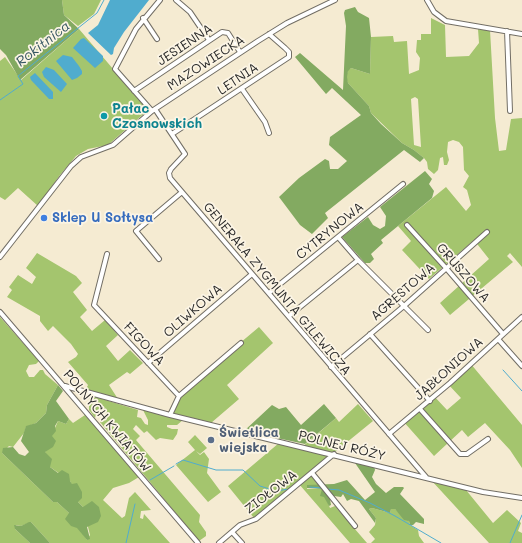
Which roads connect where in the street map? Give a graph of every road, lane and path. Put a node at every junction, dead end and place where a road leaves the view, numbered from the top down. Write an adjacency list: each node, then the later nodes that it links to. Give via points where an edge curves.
1 (160, 0): 5 (street)
2 (176, 0): 10 (street, via 190,12)
3 (335, 0): 7 (street, MAZOWIECKA)
4 (427, 0): 6 (street, via 434,12 446,21)
5 (143, 18): 9 (street); 13 (street, GENERAŁA ZYGMUNTA GILEWICZA, via 115,69)
6 (507, 31): 8 (street); 15 (street)
7 (269, 34): 11 (street, MAZOWIECKA); 12 (street, LETNIA, via 285,48 289,57)
8 (522, 34)
9 (157, 39)
10 (209, 40): 11 (street, JESIENNA, via 225,32); 13 (street, JESIENNA)
11 (240, 52): 14 (street, MAZOWIECKA)
12 (242, 89): 16 (street, via 265,122); 17 (street, LETNIA)
13 (134, 91): 14 (street, GENERAŁA ZYGMUNTA GILEWICZA)
14 (153, 110): 17 (street, GENERAŁA ZYGMUNTA GILEWICZA); 24 (street, MAZOWIECKA, via 113,145 84,155 75,162)
15 (510, 111)
16 (269, 133)
17 (172, 134): 19 (street, GENERAŁA ZYGMUNTA GILEWICZA, via 185,154 169,173)
18 (403, 184): 22 (street, CYTRYNOWA)
19 (182, 192): 25 (street, via 136,231); 28 (street, GENERAŁA ZYGMUNTA GILEWICZA)
20 (407, 225): 27 (street, GRUSZOWA)
21 (487, 232): 27 (street, AGRESTOWA)
22 (338, 237): 26 (street); 29 (street, CYTRYNOWA)
23 (107, 254): 39 (street, FIGOWA, via 94,305)
24 (0, 257)
25 (159, 258)
26 (358, 260): 30 (street); 32 (street)
27 (446, 268): 30 (street, AGRESTOWA); 36 (street, GRUSZOWA)
28 (252, 274): 29 (street, GENERAŁA ZYGMUNTA GILEWICZA); 39 (street, OLIWKOWA)
29 (269, 293): 32 (street, GENERAŁA ZYGMUNTA GILEWICZA)
30 (404, 306): 34 (street); 35 (street, AGRESTOWA)
31 (0, 312): 42 (street, POLNYCH KWIATÓW)
32 (289, 316): 41 (street, GENERAŁA ZYGMUNTA GILEWICZA)
33 (522, 317): 36 (street, JABŁONIOWA)
34 (428, 330)
35 (370, 334): 41 (street, AGRESTOWA); 44 (street)
36 (503, 334): 37 (street, JABŁONIOWA)
37 (498, 339): 40 (street); 44 (street, JABŁONIOWA)
38 (241, 344): 43 (street)
39 (148, 363): 43 (street, FIGOWA)
40 (522, 366)
41 (330, 367): 47 (street, GENERAŁA ZYGMUNTA GILEWICZA)
42 (65, 386): 46 (street, POLNEJ RÓŻY); 55 (street, POLNYCH KWIATÓW)
43 (179, 396): 46 (street)
44 (430, 401): 45 (street, JABŁONIOWA)
45 (420, 409): 47 (street, JABŁONIOWA); 48 (street, via 463,455)
46 (170, 415): 49 (street, POLNEJ RÓŻY)
47 (389, 434): 51 (street, GENERAŁA ZYGMUNTA GILEWICZA)
48 (488, 439)
49 (334, 454): 50 (street, ZIOŁOWA); 51 (street, POLNEJ RÓŻY)
50 (312, 473): 53 (street); 54 (street, ZIOŁOWA, via 256,519 240,525)
51 (426, 477): 52 (street, POLNEJ RÓŻY, via 483,492)
52 (522, 498)
53 (356, 526)
54 (232, 532): 56 (street, ZIOŁOWA); 57 (street)
55 (198, 543)
56 (219, 543)
57 (242, 543)

